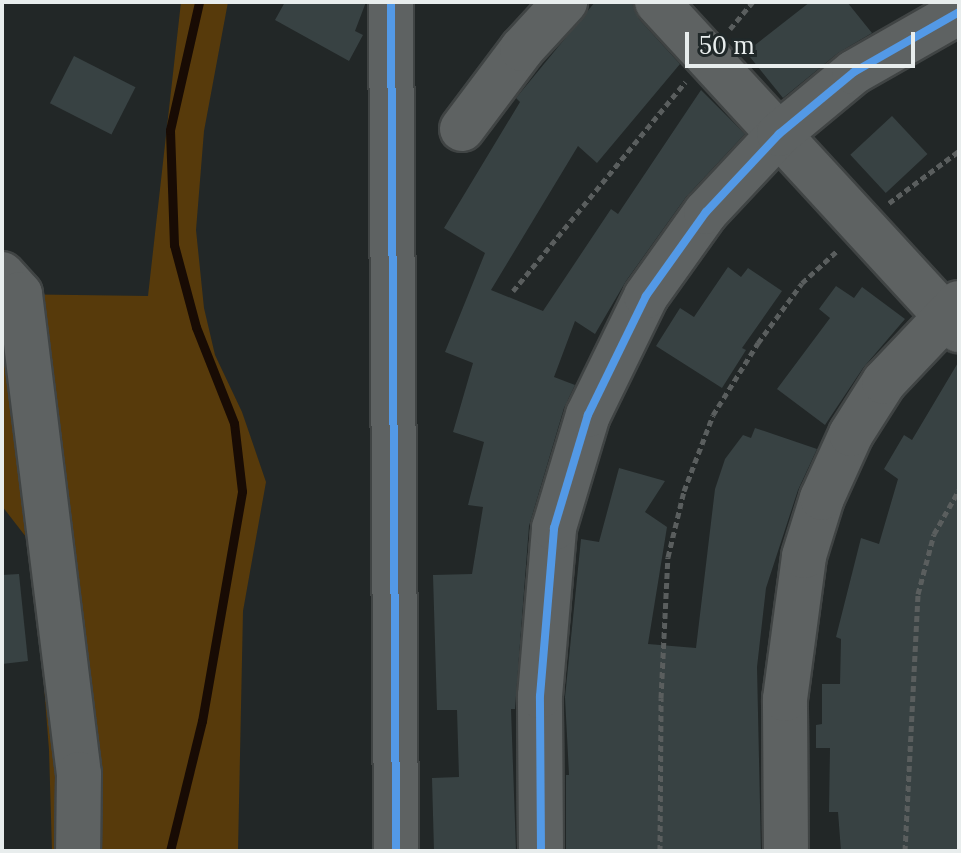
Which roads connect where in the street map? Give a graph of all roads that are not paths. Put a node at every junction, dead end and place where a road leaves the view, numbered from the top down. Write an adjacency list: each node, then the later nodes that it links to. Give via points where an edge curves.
1 (391, 2): 10 (street)
2 (565, 2): 5 (street)
3 (657, 2): 6 (street)
4 (959, 12): 6 (street, via 854,72)
5 (462, 129)
6 (779, 134): 8 (street); 11 (street, via 706,212 646,296 588,415 554,528 540,696)
7 (2, 274): 9 (street, via 20,294 79,774)
8 (954, 316): 12 (street, via 884,382 851,434 822,498 804,556 785,699)
9 (78, 851)
10 (396, 851)
11 (541, 851)
12 (786, 851)

